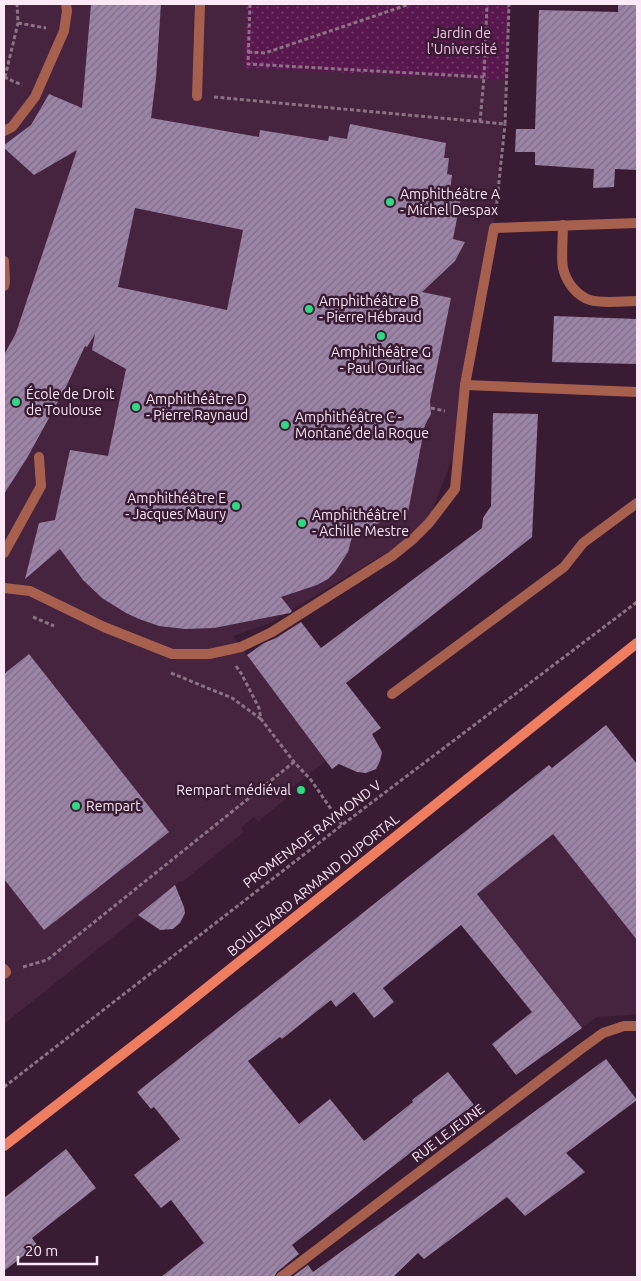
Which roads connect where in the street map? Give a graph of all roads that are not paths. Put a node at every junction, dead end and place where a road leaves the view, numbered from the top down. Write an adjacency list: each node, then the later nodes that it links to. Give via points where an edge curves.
1 (66, 4): 4 (street, via 64,31 35,97 12,127)
2 (200, 4): 3 (street)
3 (197, 96)
4 (4, 131)
5 (637, 223): 6 (street)
6 (563, 225): 9 (street, via 562,268 574,291 598,302); 10 (street, via 494,228)
7 (4, 261): 8 (street)
8 (4, 286)
9 (637, 300)
10 (465, 385): 11 (street); 15 (street, via 455,489 429,523 392,556 272,632 241,647 209,654 172,654 104,627 30,591)
11 (637, 392)
12 (39, 457): 14 (street, via 41,486)
13 (637, 503): 17 (street, via 583,543 564,568)
14 (4, 553)
15 (4, 588)
16 (637, 643): 19 (street, BOULEVARD ARMAND DUPORTAL, via 173,1015)
17 (392, 694)
18 (637, 1026): 20 (street, RUE LEJEUNE, via 624,1026 604,1033 581,1049)
19 (4, 1146)
20 (281, 1277)

